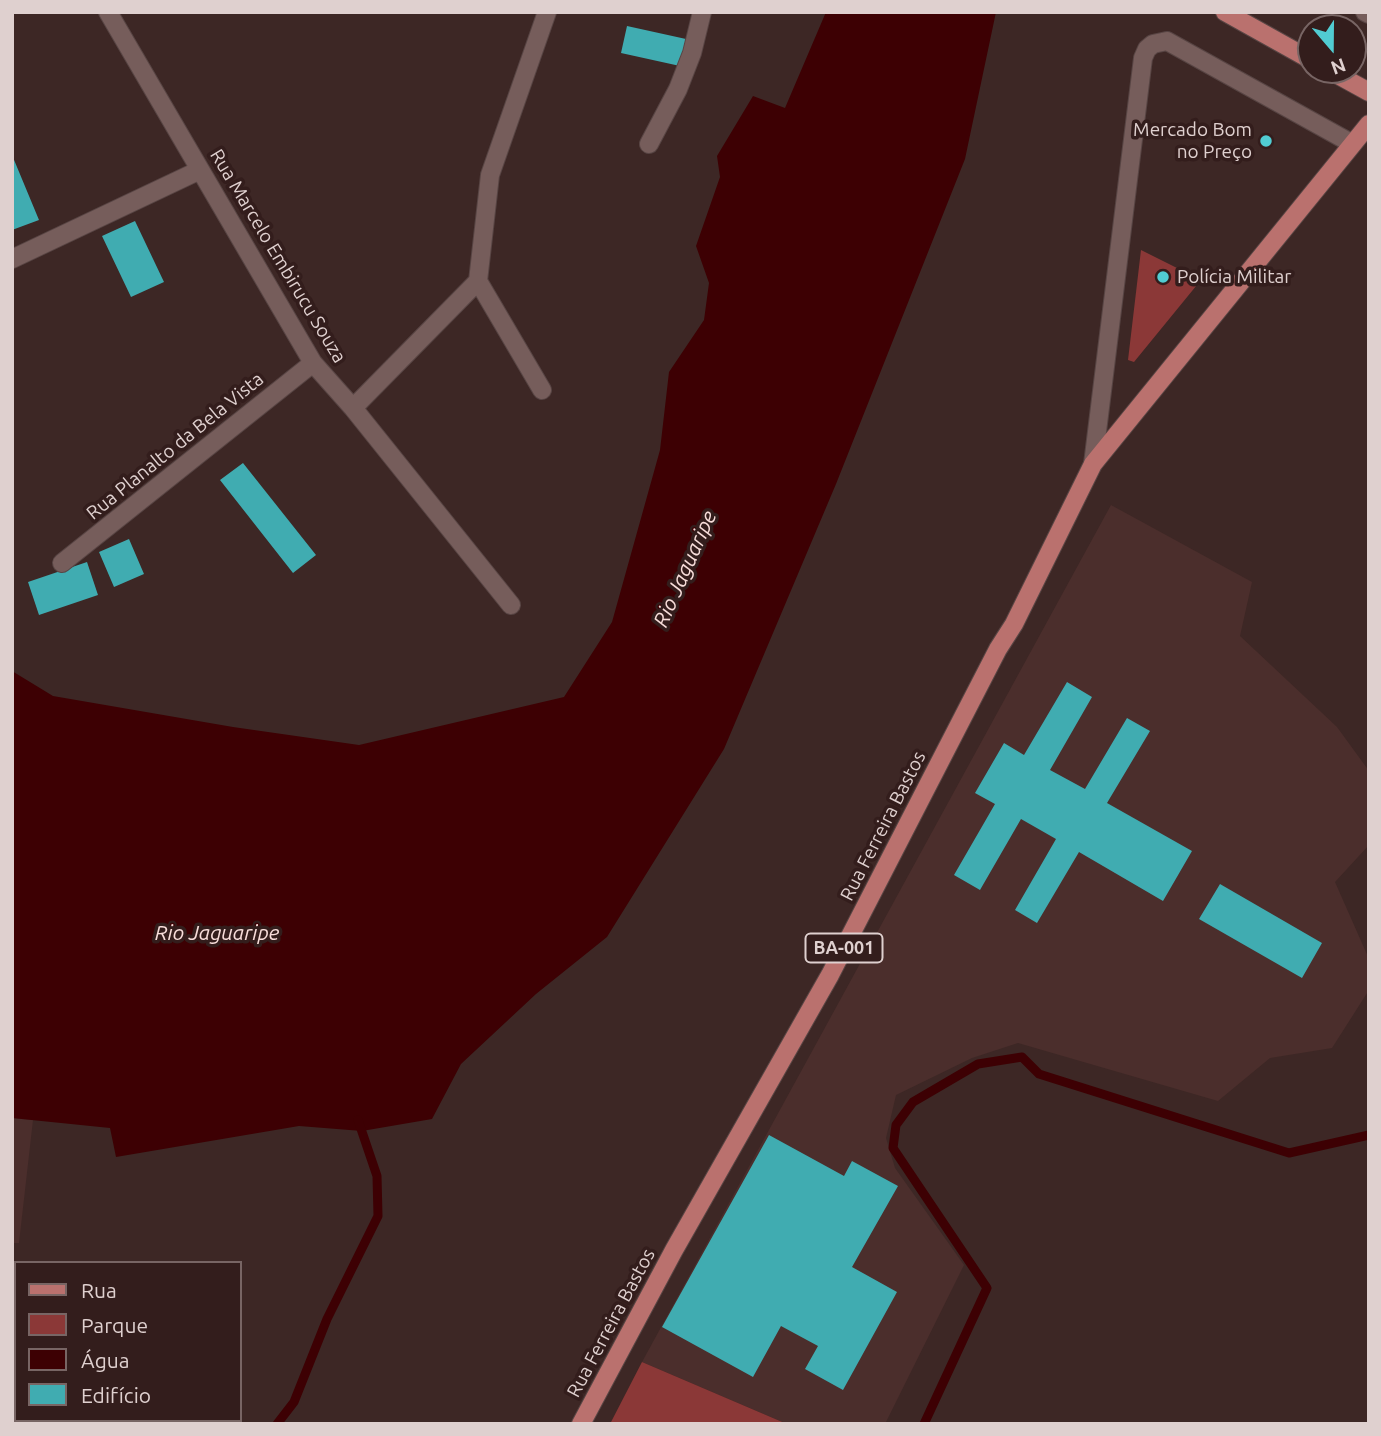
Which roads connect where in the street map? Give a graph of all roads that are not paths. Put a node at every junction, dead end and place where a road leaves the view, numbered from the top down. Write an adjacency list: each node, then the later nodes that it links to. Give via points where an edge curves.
1 (108, 12): 9 (street, Rua Marcelo Embirucu Souza)
2 (547, 12): 11 (street, via 490,175)
3 (702, 12): 7 (street, via 678,89)
4 (1225, 12): 5 (main road)
5 (1297, 52)
6 (1369, 124): 8 (main road, BA-001)
7 (649, 144)
8 (1351, 144): 15 (main road, BA-001); 15 (street, via 1167,41 1147,48)
9 (200, 170): 10 (street); 12 (street, Rua Marcelo Embirucu Souza)
10 (12, 259)
11 (478, 281): 13 (street); 14 (street)
12 (313, 363): 14 (street, Rua Marcelo Embirucu Souza); 16 (street, Rua Planalto da Bela Vista)
13 (542, 390)
14 (353, 408): 17 (street, Rua Marcelo Embirucu Souza)
15 (1093, 464): 18 (main road, Rua Ferreira Bastos / BA-001, via 830,975)
16 (62, 563)
17 (511, 605)
18 (581, 1424)

